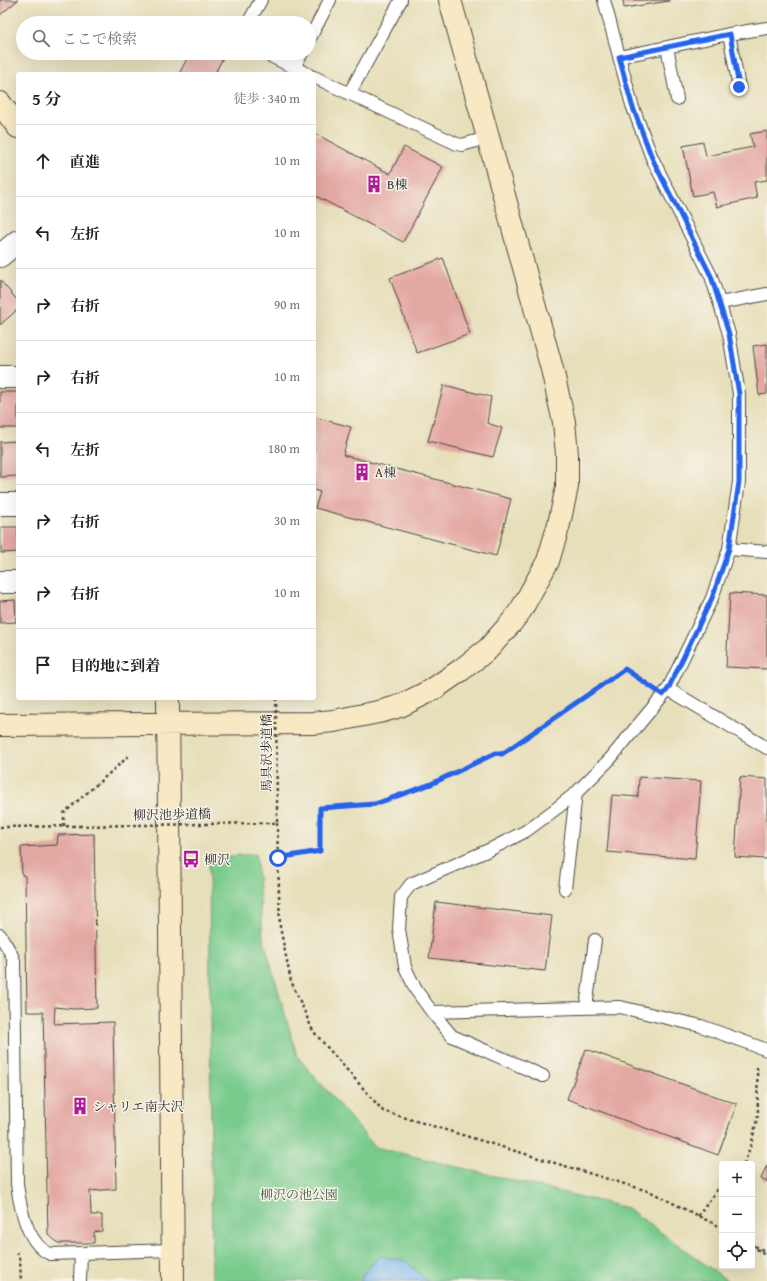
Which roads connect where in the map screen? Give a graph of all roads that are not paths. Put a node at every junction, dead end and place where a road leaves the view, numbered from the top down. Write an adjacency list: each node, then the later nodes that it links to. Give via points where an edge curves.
1 (261, 0): 6 (lane)
2 (330, 0): 7 (lane)
3 (401, 0): 18 (lane)
4 (450, 0): 22 (street)
5 (604, 0): 11 (lane)
6 (252, 16)
7 (316, 27)
8 (767, 28): 9 (lane)
9 (730, 34): 10 (lane); 17 (lane)
10 (667, 47): 11 (lane); 19 (lane)
11 (619, 57): 26 (lane, via 632,105 652,158 711,276)
12 (278, 60): 14 (lane)
13 (298, 60): 14 (lane)
14 (294, 68): 15 (lane)
15 (303, 72)
16 (316, 78): 18 (lane)
17 (739, 87)
18 (349, 94): 22 (lane, via 457,144)
19 (677, 99)
20 (0, 103): 21 (street)
21 (16, 124)
22 (487, 138): 37 (street, via 552,369 564,422 567,487 548,561 521,610 488,649 446,681 400,706 366,715 314,723)
23 (16, 243): 24 (street)
24 (0, 256)
25 (767, 294): 26 (lane)
26 (720, 303): 31 (lane, via 729,334 739,394 739,482)
27 (0, 377): 28 (street)
28 (16, 377)
29 (0, 504): 30 (street)
30 (16, 504)
31 (729, 549): 32 (lane); 35 (lane, via 712,598)
32 (767, 552)
33 (0, 582): 34 (street)
34 (16, 582)
35 (666, 692): 39 (lane); 40 (lane, via 610,760)
36 (168, 700): 37 (street)
37 (168, 724): 38 (street); 48 (street)
38 (0, 725)
39 (767, 748)
40 (576, 793): 41 (lane); 45 (lane, via 526,831 411,884 401,897 399,929 405,967 416,990)
41 (565, 889)
42 (0, 935): 49 (lane, via 12,953 14,961 17,1184 23,1214 33,1239 43,1251 50,1254)
43 (595, 940): 44 (lane)
44 (586, 1008): 45 (lane); 46 (lane, via 620,1007 701,1026)
45 (432, 1012): 47 (lane, via 452,1036)
46 (761, 1047)
47 (543, 1076)
48 (173, 1250): 49 (lane); 51 (street)
49 (80, 1253): 50 (lane)
50 (80, 1281)
51 (173, 1281)

